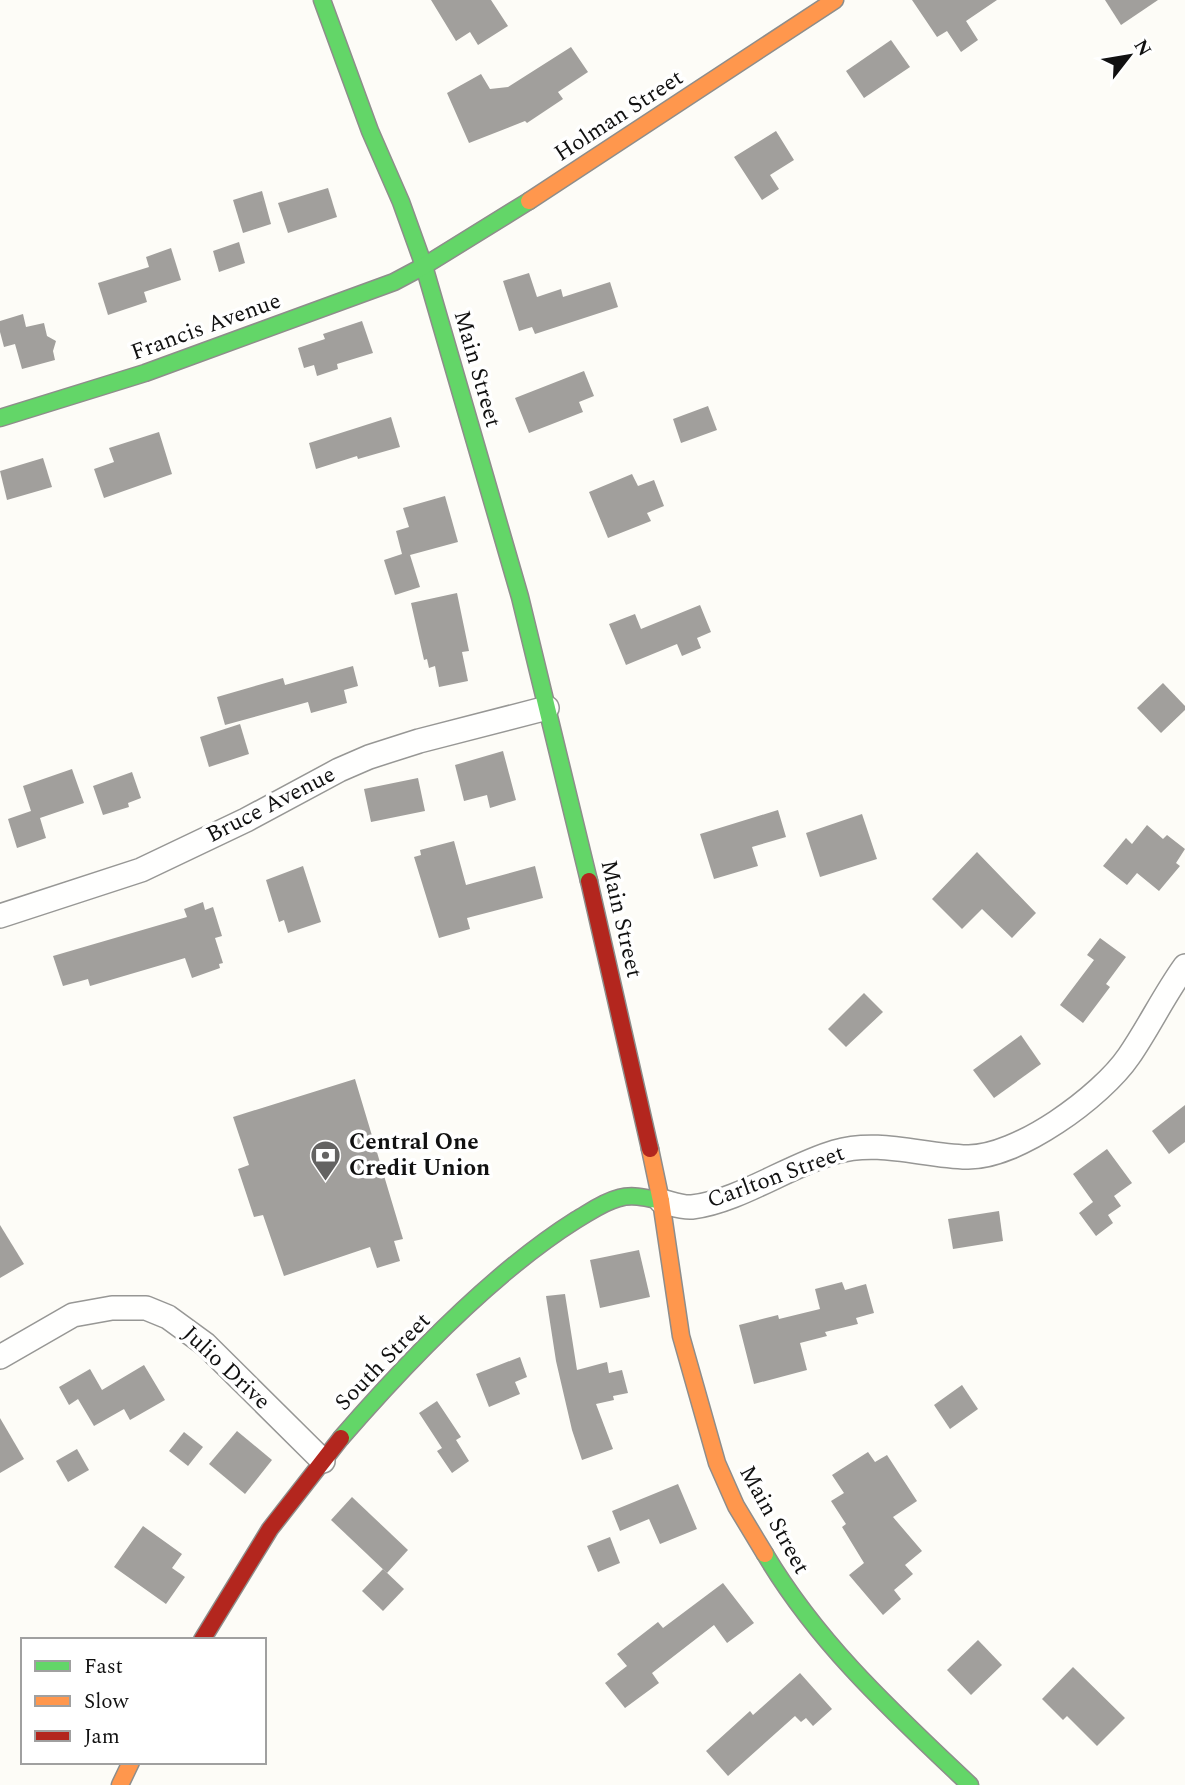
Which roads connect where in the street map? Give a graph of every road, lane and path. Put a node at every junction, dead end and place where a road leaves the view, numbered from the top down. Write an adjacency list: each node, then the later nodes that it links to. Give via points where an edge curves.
1 (322, 0): 3 (main road, Main Street)
2 (835, 0): 3 (main road, Holman Street)
3 (424, 266): 4 (main road, Francis Avenue, via 394,282 145,373); 5 (main road, Main Street, via 520,597)
4 (0, 418)
5 (547, 708): 6 (street, Bruce Avenue, via 376,755 141,870); 9 (main road, Main Street)
6 (0, 916)
7 (1185, 966): 8 (street, Carlton Street)
8 (1178, 993): 9 (street, Carlton Street, via 1108,1082 1012,1148 968,1157 870,1147 839,1150 713,1202 689,1207)
9 (661, 1201): 11 (main road, South Street, via 621,1197 545,1240 405,1367); 15 (main road, Main Street, via 681,1336 717,1463 736,1506 812,1623 866,1686)
10 (0, 1357): 11 (street, Julio Drive, via 73,1315 146,1308 168,1317 205,1344)
11 (323, 1461): 12 (main road, South Street, via 247,1564)
12 (203, 1638)
13 (130, 1764): 14 (main road)
14 (120, 1785)
15 (970, 1785)

